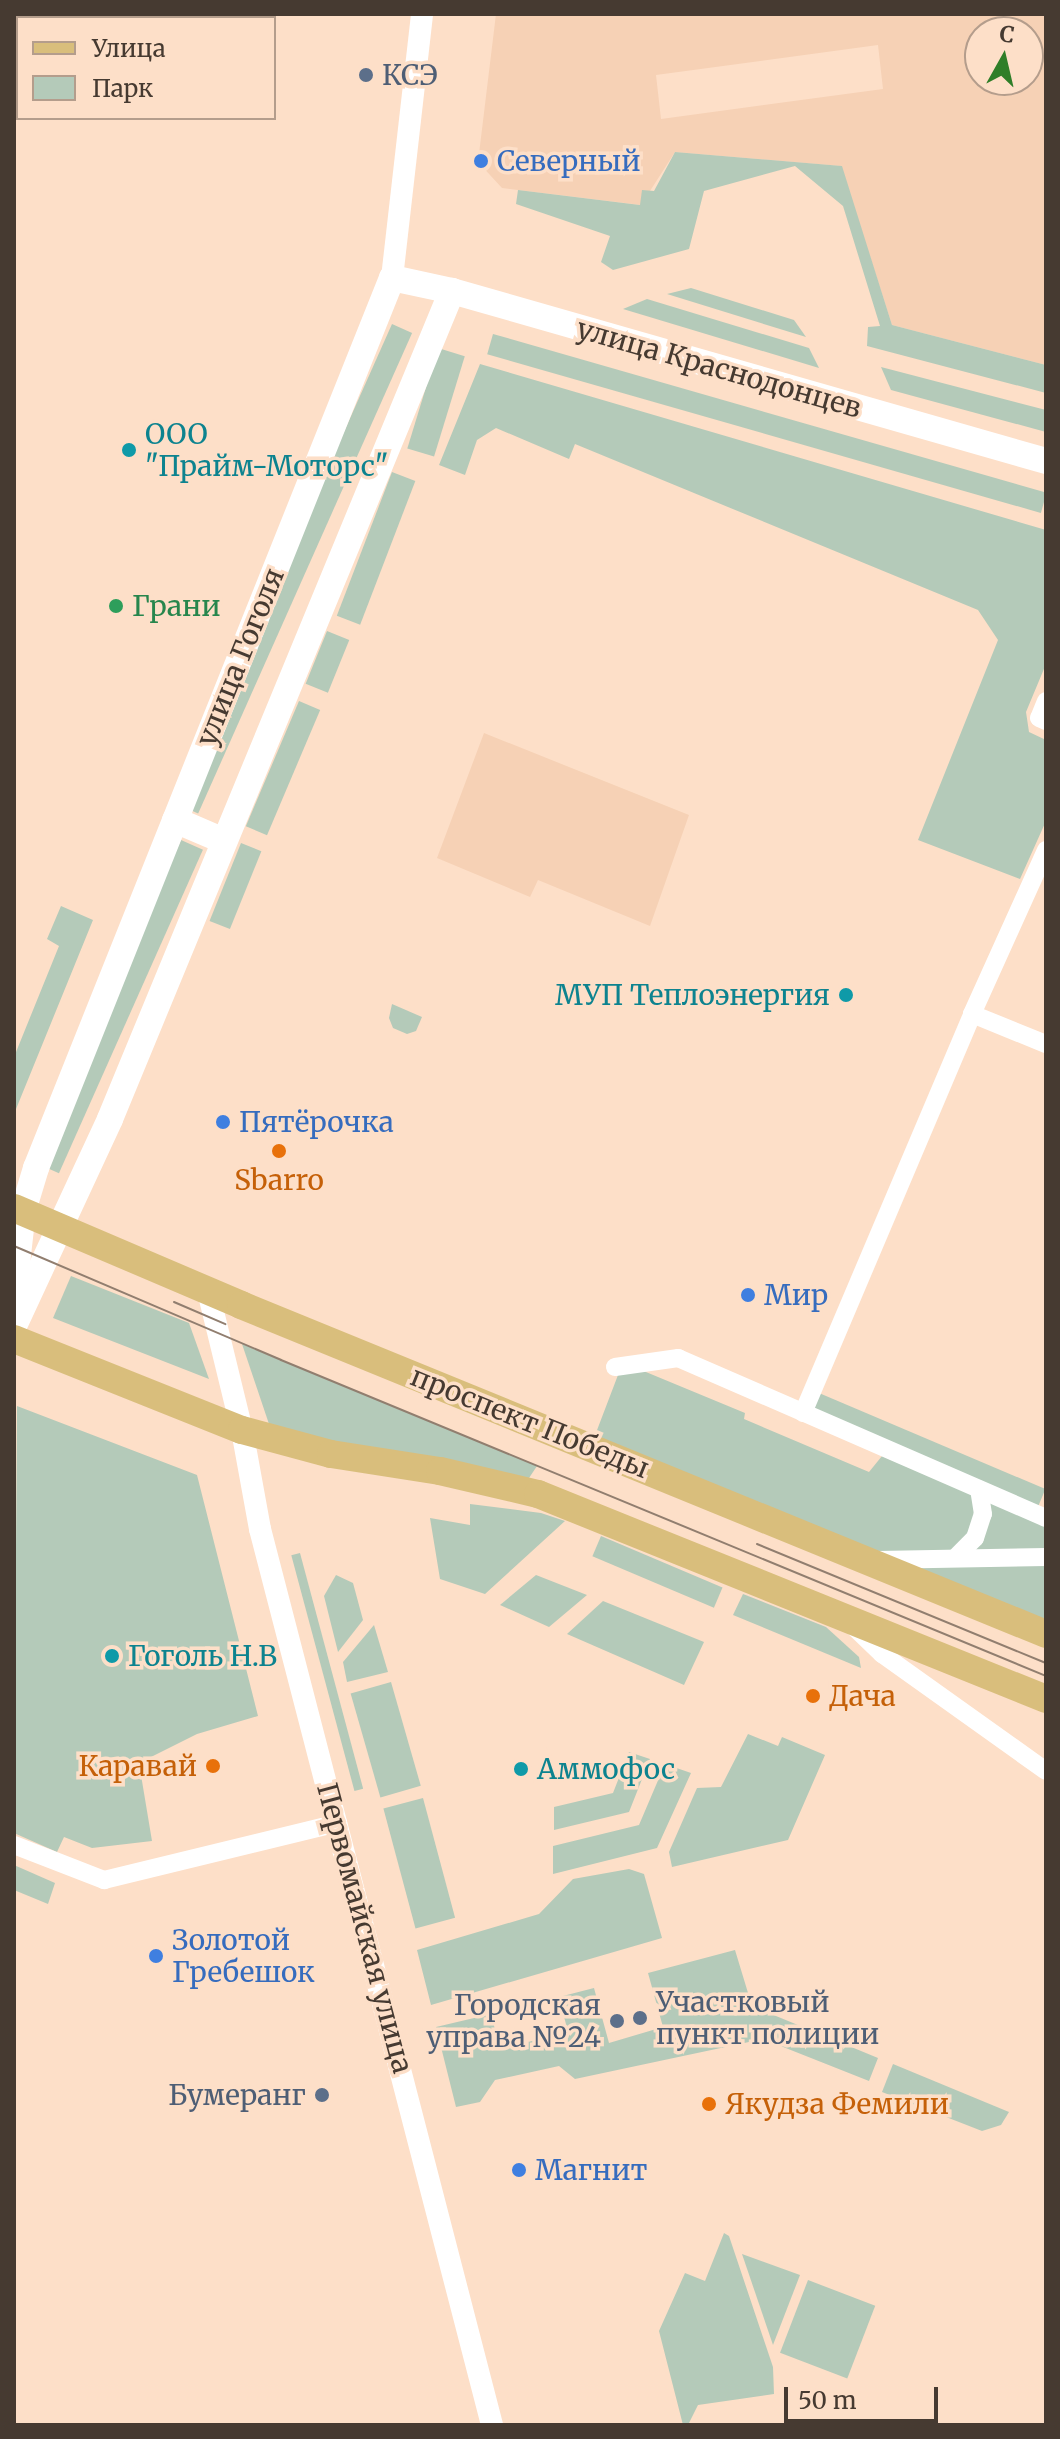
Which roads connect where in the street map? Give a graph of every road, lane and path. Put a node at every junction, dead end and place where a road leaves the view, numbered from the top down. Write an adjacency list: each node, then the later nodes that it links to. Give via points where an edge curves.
1 (422, 14): 2 (street, улица Гоголя)
2 (392, 278): 3 (main road, улица Краснодонцев); 7 (main road, улица Гоголя)
3 (452, 291): 4 (main road, улица Краснодонцев); 8 (main road, улица Гоголя)
4 (1046, 461)
5 (1046, 701): 6 (street, via 1039,718)
6 (1046, 721)
7 (175, 820): 8 (main road); 12 (main road, улица Гоголя)
8 (224, 841): 13 (main road, улица Гоголя)
9 (1046, 850): 10 (street)
10 (972, 1014): 11 (street); 19 (street)
11 (1046, 1044)
12 (18, 1209): 13 (main road, проспект Победы); 14 (main road, улица Гоголя)
13 (61, 1228): 15 (main road, проспект Победы); 16 (main road, улица Гоголя)
14 (14, 1290)
15 (208, 1291): 20 (street, Первомайская улица); 25 (main road, проспект Победы)
16 (14, 1326)
17 (14, 1339): 20 (main road)
18 (615, 1367): 19 (street, via 678,1358)
19 (803, 1413): 21 (street)
20 (242, 1430): 26 (main road, via 331,1454 538,1494); 30 (street, Первомайская улица, via 260,1529)
21 (979, 1489): 22 (street); 24 (street, via 983,1514 975,1538)
22 (1046, 1518)
23 (1046, 1557): 24 (street)
24 (955, 1558): 25 (street)
25 (868, 1560): 27 (main road, проспект Победы)
26 (841, 1614): 28 (main road); 29 (street, via 882,1654)
27 (1046, 1634)
28 (1046, 1699)
29 (1046, 1771)
30 (338, 1823): 31 (street, via 104,1880); 32 (street, Первомайская улица)
31 (14, 1845)
32 (492, 2425)

